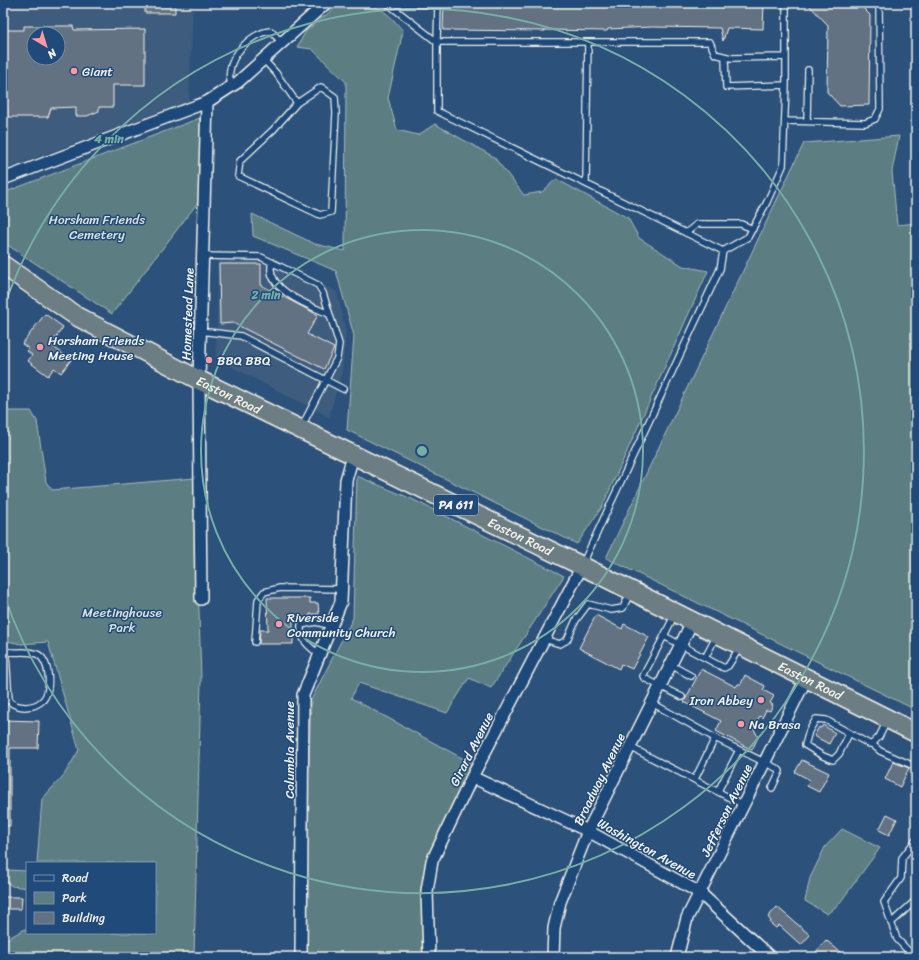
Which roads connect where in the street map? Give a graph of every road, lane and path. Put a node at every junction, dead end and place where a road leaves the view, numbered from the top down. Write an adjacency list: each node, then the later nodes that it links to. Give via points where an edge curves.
1 (326, 3): 8 (street)
2 (387, 3): 6 (lane)
3 (438, 3): 6 (lane)
4 (786, 3): 10 (lane)
5 (879, 3): 18 (lane, via 880,109 875,119 865,123)
6 (437, 42): 7 (lane); 20 (lane, via 437,111)
7 (588, 42): 9 (lane, via 710,42 715,54); 20 (lane)
8 (282, 43): 11 (street); 14 (lane, via 271,31 264,32 237,51 232,60 228,79)
9 (725, 57): 10 (lane); 13 (lane, via 726,87)
10 (786, 58): 13 (lane)
11 (263, 60): 14 (street); 16 (lane, via 276,73)
12 (808, 70): 18 (lane)
13 (786, 85): 17 (lane)
14 (232, 86): 15 (street)
15 (207, 102): 19 (street); 24 (street, Homestead Lane)
16 (297, 103): 16 (lane, via 320,87 335,97 331,212 320,215 238,176 240,161)
17 (785, 121): 18 (lane); 21 (lane, via 783,166)
18 (807, 121)
19 (3, 179)
20 (586, 183): 22 (lane)
21 (753, 230): 22 (lane, via 741,224 697,224); 23 (lane, via 748,238)
22 (686, 233): 23 (lane)
23 (723, 251): 34 (lane, via 720,269)
24 (203, 256): 25 (lane, via 261,257); 28 (street, Homestead Lane)
25 (272, 262): 27 (lane, via 318,285); 27 (lane, via 272,276 280,287)
26 (3, 265): 29 (highway, Easton Road / PA 611, via 76,316)
27 (329, 314): 30 (lane, via 339,344 337,358)
28 (200, 331): 29 (street, Homestead Lane); 30 (lane, via 241,336)
29 (199, 380): 32 (highway, Easton Road / PA 611); 37 (street, Homestead Lane)
30 (326, 380): 31 (lane); 32 (lane)
31 (343, 389)
32 (300, 430): 33 (highway, Easton Road / PA 611)
33 (353, 456): 34 (highway, Easton Road / PA 611); 35 (street, Columbia Avenue, via 346,480)
34 (582, 566): 36 (highway, Easton Road / PA 611); 43 (street, Girard Avenue)
35 (342, 588): 40 (street, Columbia Avenue, via 341,602); 44 (lane, via 280,588 264,592 258,600)
36 (631, 591): 38 (highway, Easton Road / PA 611); 43 (lane, via 623,608 611,610 588,604 576,620 567,640 560,644)
37 (201, 599)
38 (676, 613): 39 (highway, Easton Road / PA 611); 42 (lane)
39 (692, 622): 41 (highway, Easton Road / PA 611); 45 (street, Broadway Avenue)
40 (332, 626): 48 (street, Columbia Avenue); 48 (lane, via 316,622 301,624 300,634 306,644)
41 (717, 634): 46 (highway, Easton Road / PA 611); 49 (lane)
42 (664, 636): 45 (lane); 53 (lane, via 643,676)
43 (544, 639): 65 (street, Girard Avenue)
44 (254, 642)
45 (681, 645): 49 (lane); 50 (street, Broadway Avenue)
46 (741, 646): 49 (lane, via 724,668); 52 (highway, Easton Road / PA 611)
47 (4, 651): 47 (lane, via 40,656 46,666 48,679 43,700 24,707 13,705 9,701)
48 (320, 655): 75 (street, Columbia Avenue, via 303,696)
49 (705, 658)
50 (671, 665): 51 (lane); 53 (street, Broadway Avenue)
51 (691, 676)
52 (807, 677): 56 (highway, Easton Road / PA 611); 63 (street, Jefferson Avenue)
53 (660, 687): 54 (lane); 55 (street, Broadway Avenue)
54 (682, 698)
55 (652, 703): 59 (lane); 61 (street, Broadway Avenue)
56 (888, 719): 57 (highway, Easton Road / PA 611); 60 (lane, via 879,737)
57 (916, 733)
58 (849, 734): 58 (lane, via 826,720 816,719 808,731 805,745 833,760); 60 (lane)
59 (715, 738): 62 (lane); 66 (lane)
60 (872, 744): 64 (lane, via 880,751)
61 (630, 747): 66 (lane); 70 (street, Broadway Avenue)
62 (739, 750): 63 (lane); 68 (lane)
63 (765, 762): 67 (lane, via 780,771); 69 (street, Jefferson Avenue)
64 (916, 767)
65 (472, 777): 70 (street, Washington Avenue); 76 (street, Girard Avenue, via 432,861 427,891)
66 (695, 779): 68 (lane)
67 (772, 788)
68 (718, 791): 69 (lane)
69 (744, 805): 72 (street, Jefferson Avenue)
70 (588, 832): 72 (street, Washington Avenue); 77 (street, Broadway Avenue, via 560,902 554,928)
71 (916, 840): 74 (lane, via 902,858 901,878 884,902)
72 (700, 893): 78 (street, Jefferson Avenue, via 687,918); 79 (street, Washington Avenue)
73 (916, 900): 74 (lane)
74 (891, 923): 80 (lane, via 897,939)
75 (301, 957)
76 (429, 957)
77 (554, 957)
78 (678, 957)
79 (770, 957)
80 (914, 957)

